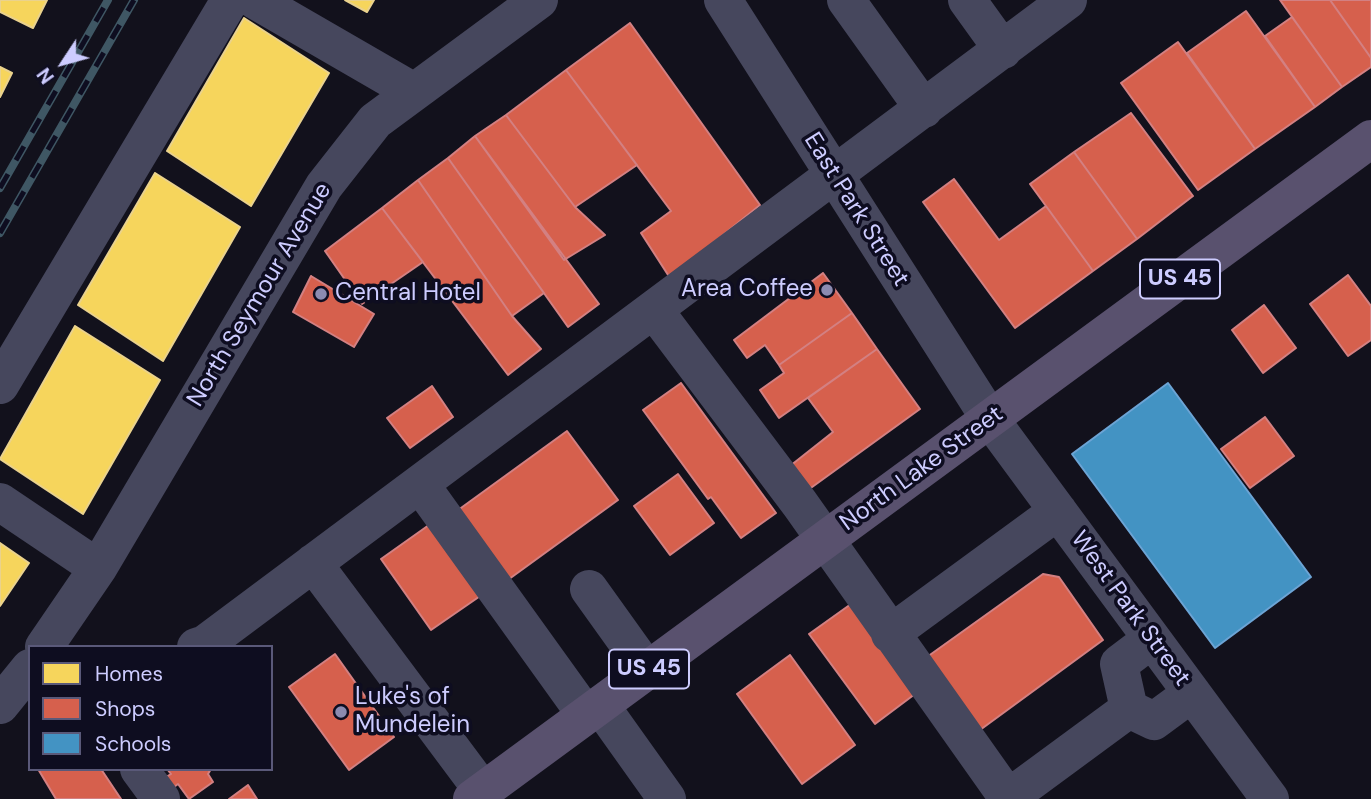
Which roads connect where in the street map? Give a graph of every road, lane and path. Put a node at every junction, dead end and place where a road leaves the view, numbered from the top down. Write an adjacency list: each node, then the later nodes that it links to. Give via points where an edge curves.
1 (230, 0): 14 (street)
2 (254, 0): 9 (street)
3 (538, 0): 9 (street, North Seymour Avenue)
4 (723, 0): 12 (street, East Park Street)
5 (846, 0): 10 (street)
6 (967, 0): 8 (street)
7 (1068, 0): 8 (street)
8 (1003, 50): 10 (street)
9 (414, 92): 21 (street, North Seymour Avenue, via 375,121 324,186)
10 (924, 109): 12 (street)
11 (1371, 139): 15 (main road, North Lake Street / US 45)
12 (835, 176): 13 (street); 15 (street, East Park Street)
13 (654, 310): 16 (street); 19 (street)
14 (0, 385)
15 (990, 419): 18 (street, West Park Street); 19 (main road, North Lake Street / US 45)
16 (420, 484): 20 (street); 32 (street)
17 (0, 502): 21 (street)
18 (1058, 511): 23 (street); 24 (street, West Park Street)
19 (825, 540): 23 (street); 28 (main road, North Lake Street / US 45)
20 (313, 563): 26 (street); 34 (street)
21 (99, 568): 25 (street, North Seymour Avenue)
22 (590, 589): 28 (street)
23 (890, 634): 31 (street, via 1008,798)
24 (1153, 639): 29 (street, West Park Street); 31 (street, via 1119,664)
25 (45, 645)
26 (202, 645)
27 (28, 670): 30 (street)
28 (647, 670): 32 (main road, North Lake Street / US 45)
29 (1192, 693): 31 (street, via 1154,720); 37 (street, West Park Street)
30 (0, 705)
31 (1129, 709)
32 (593, 710): 34 (main road, North Lake Street / US 45); 36 (street)
33 (140, 771): 35 (street)
34 (478, 795)
35 (161, 799)
36 (667, 799)
37 (1270, 799)

